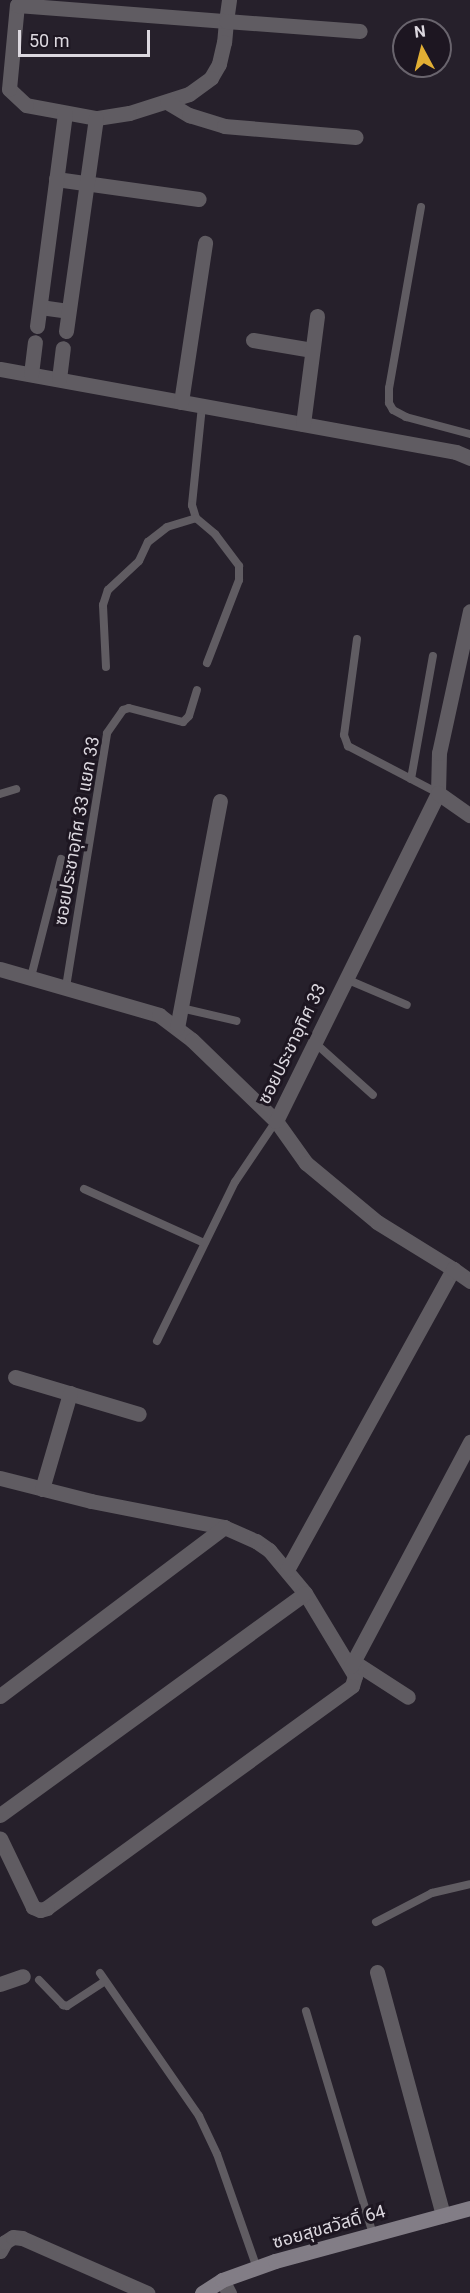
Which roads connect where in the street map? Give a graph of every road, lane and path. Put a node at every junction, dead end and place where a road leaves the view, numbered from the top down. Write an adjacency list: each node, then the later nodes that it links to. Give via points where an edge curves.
1 (229, 0): 2 (street)
2 (226, 21): 3 (street); 4 (street, via 219,64 211,78 189,94); 5 (street, via 17,5 9,89 26,105)
3 (360, 31)
4 (166, 102): 6 (street); 7 (street, via 189,115 224,126)
5 (65, 114): 6 (street); 8 (street)
6 (96, 118): 9 (street)
7 (356, 137)
8 (56, 179): 9 (street); 13 (street)
9 (85, 183): 10 (street); 14 (street)
10 (199, 199)
11 (421, 207): 26 (lane, via 389,403 406,417)
12 (205, 243): 23 (street)
13 (40, 307): 14 (street); 21 (street)
14 (68, 311): 16 (street)
15 (317, 316): 19 (street)
16 (66, 332)
17 (253, 340): 19 (street)
18 (63, 348): 22 (street)
19 (312, 350): 25 (street)
20 (0, 369): 21 (street)
21 (31, 374): 22 (street)
22 (59, 379): 23 (street)
23 (181, 402): 24 (street)
24 (202, 406): 25 (street); 28 (lane, via 192,505)
25 (303, 424): 27 (street, via 456,452)
26 (470, 434)
27 (470, 458)
28 (196, 518): 32 (lane, via 215,534 239,566 239,580); 33 (lane, via 167,527 148,542 139,561 108,590 103,604)
29 (470, 611): 37 (street, via 439,753)
30 (357, 639): 35 (lane, via 344,735 348,746)
31 (433, 656): 35 (lane)
32 (207, 663)
33 (106, 667)
34 (197, 690): 45 (lane, ซอยประชาอุทิศ 33 แยก 33, via 189,716 183,722 129,708 123,710 107,734)
35 (411, 779): 37 (lane)
36 (16, 789): 38 (lane)
37 (438, 793): 40 (street); 44 (street, ซอยประชาอุทิศ 33)
38 (0, 794)
39 (220, 801): 47 (street)
40 (470, 814)
41 (61, 860): 43 (lane)
42 (0, 969): 43 (street, ซอยประชาอุทิศ 33)
43 (31, 977): 45 (street, ซอยประชาอุทิศ 33)
44 (346, 980): 46 (lane); 50 (street, ซอยประชาอุทิศ 33)
45 (66, 987): 49 (street, ซอยประชาอุทิศ 33, via 143,1009)
46 (407, 1005)
47 (181, 1008): 48 (lane); 49 (street)
48 (237, 1021)
49 (177, 1028): 52 (street, ซอยประชาอุทิศ 33)
50 (314, 1042): 51 (lane); 52 (street, ซอยประชาอุทิศ 33)
51 (373, 1095)
52 (276, 1121): 54 (lane, via 235,1182); 55 (street, via 306,1163 377,1222)
53 (84, 1189): 54 (lane)
54 (204, 1243): 57 (lane)
55 (453, 1269): 56 (street); 65 (street)
56 (470, 1281)
57 (157, 1341)
58 (15, 1377): 59 (street)
59 (70, 1393): 60 (street); 63 (street)
60 (139, 1414)
61 (470, 1442): 67 (street)
62 (0, 1478): 63 (street)
63 (42, 1489): 64 (street)
64 (224, 1527): 65 (street, via 256,1541); 68 (street)
65 (287, 1570): 66 (street)
66 (305, 1593): 67 (street); 70 (street)
67 (353, 1664): 69 (street); 71 (street, via 352,1686 47,1908 33,1907)
68 (0, 1696)
69 (408, 1697)
70 (0, 1815)
71 (0, 1838)
72 (470, 1884): 73 (lane, via 432,1893)
73 (376, 1922)
74 (377, 1972): 82 (street)
75 (100, 1973): 78 (lane)
76 (23, 1976): 79 (street)
77 (39, 1980): 78 (lane, via 67,2006)
78 (105, 1981): 85 (lane, via 199,2116)
79 (0, 1984)
80 (306, 2011): 83 (lane)
81 (470, 2208): 82 (street, ซอยสุขสวัสดิ์ 64)
82 (443, 2215): 83 (street, ซอยสุขสวัสดิ์ 64)
83 (373, 2235): 85 (street, ซอยสุขสวัสดิ์ 64)
84 (0, 2251): 87 (street, via 13,2237 22,2238)
85 (257, 2268): 86 (street, ซอยสุขสวัสดิ์ 64)
86 (226, 2286): 88 (street, ซอยสุขสวัสดิ์ 64)
87 (147, 2293)
88 (202, 2293)

